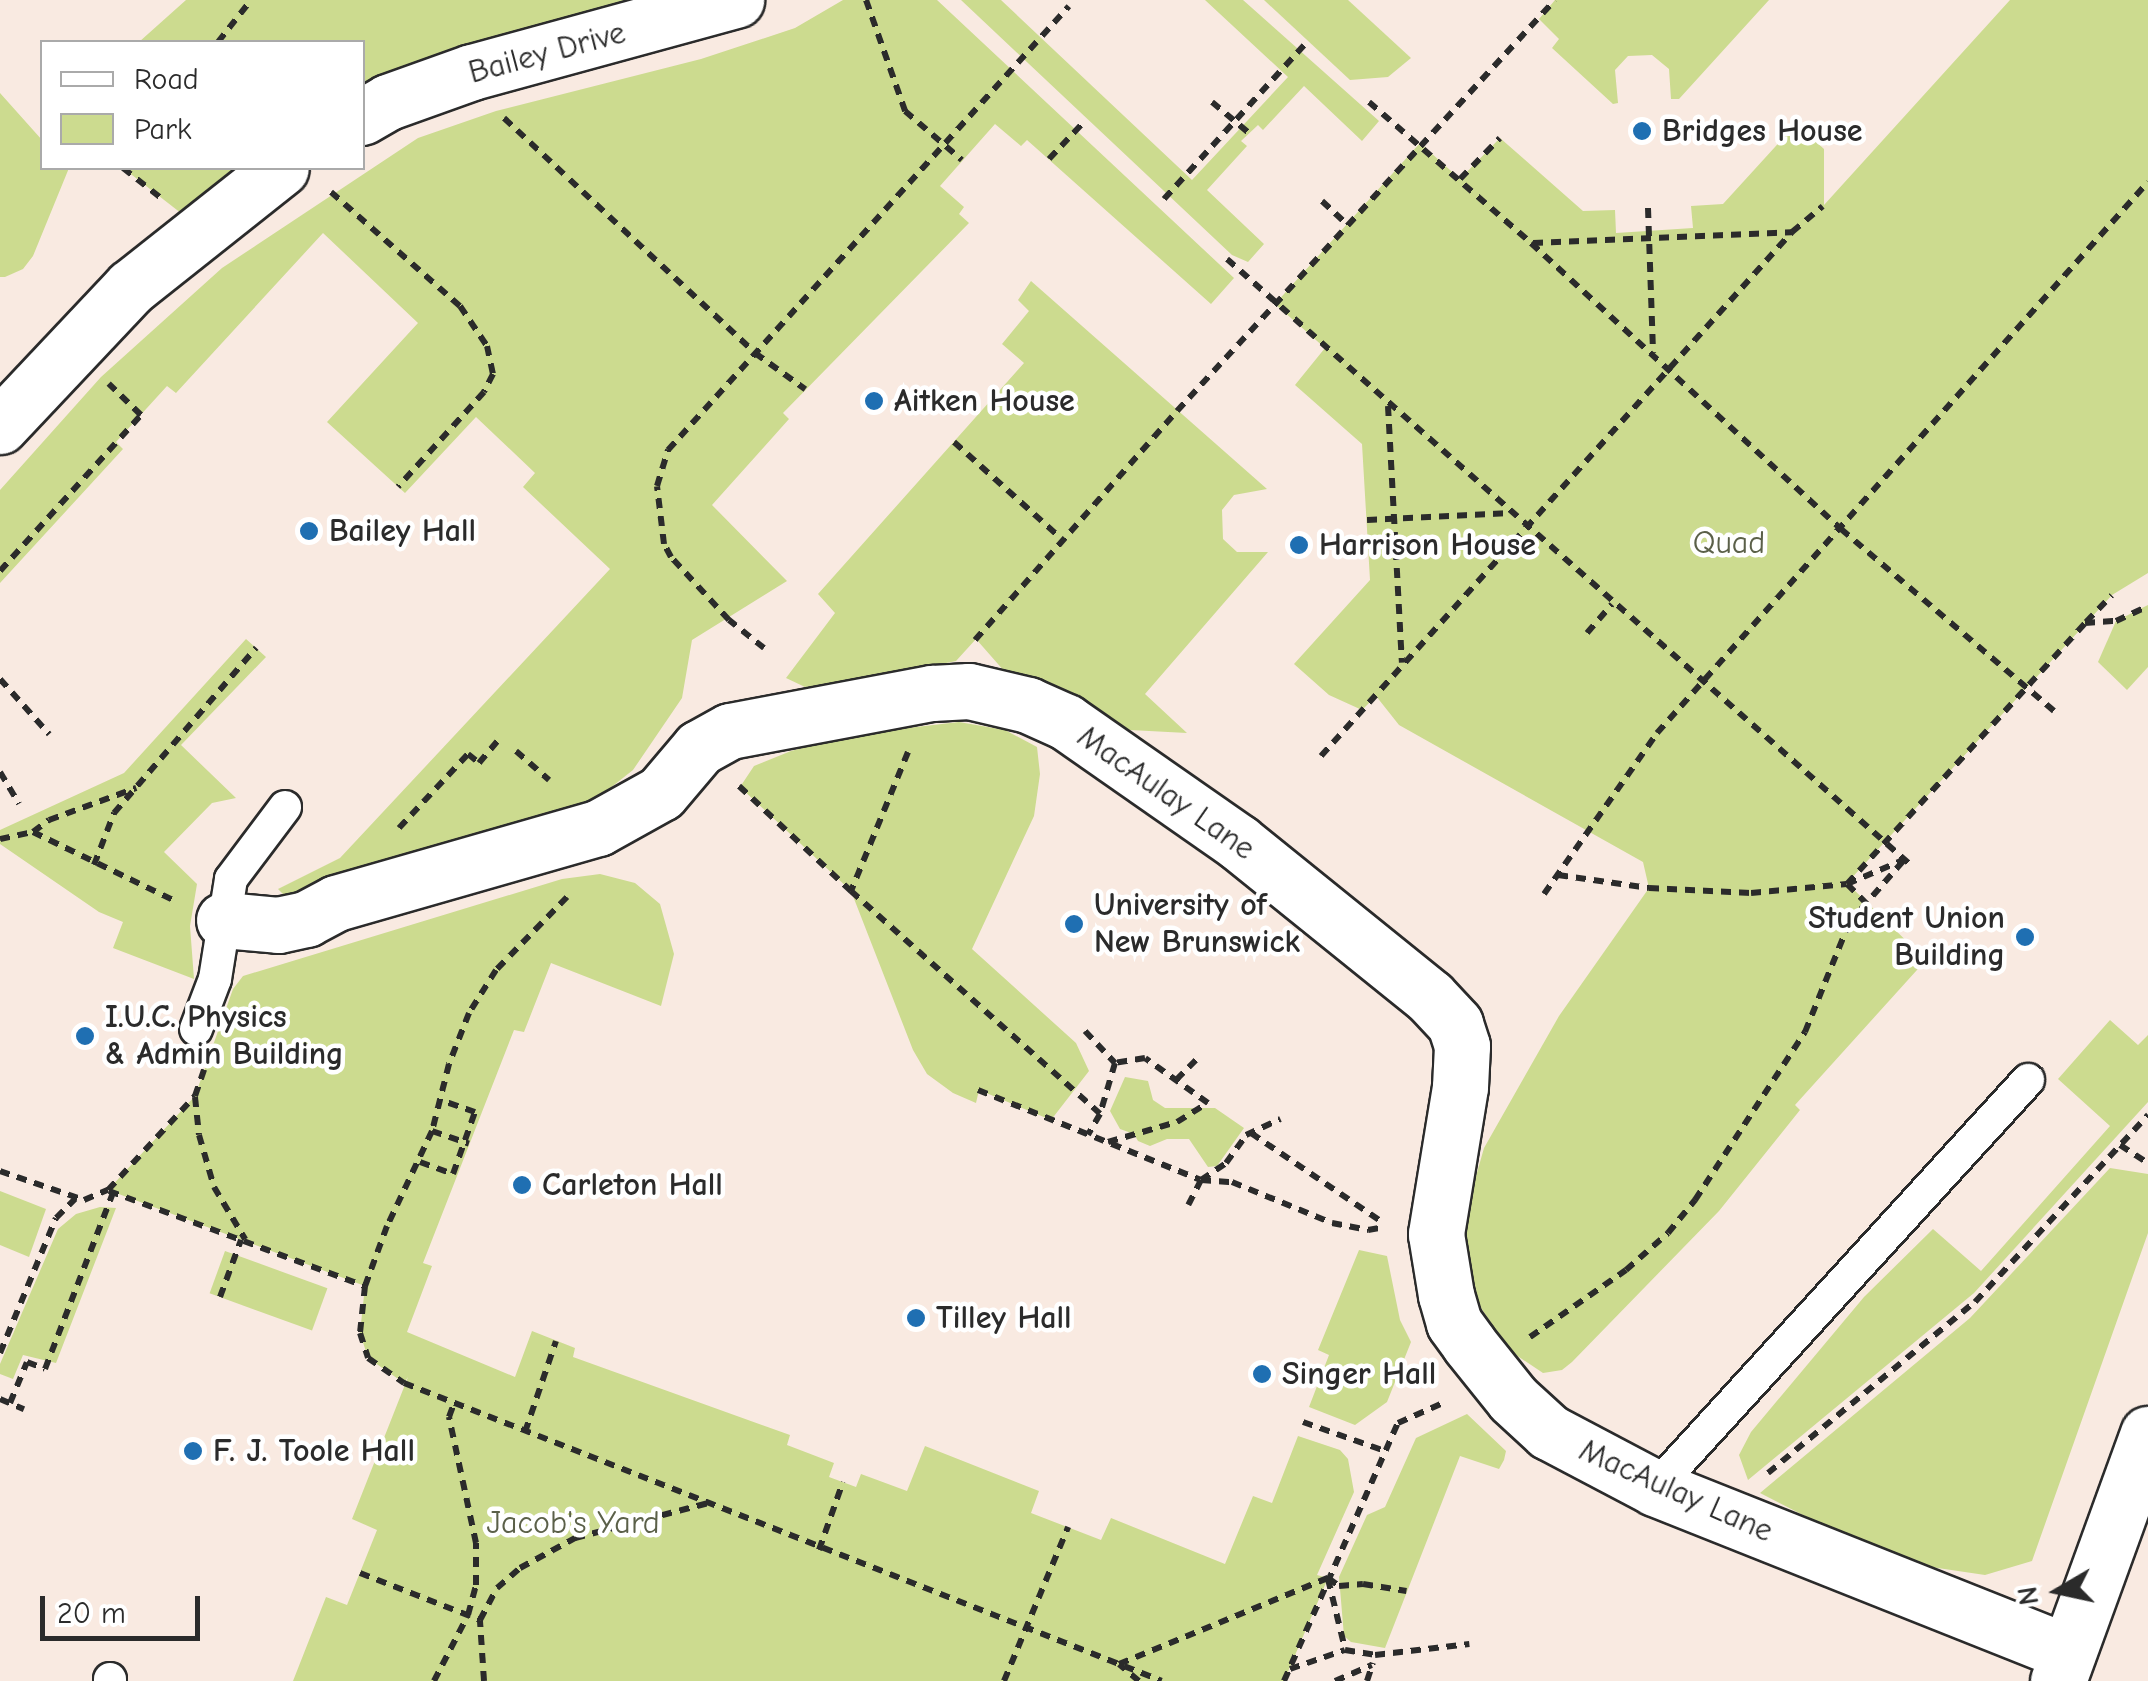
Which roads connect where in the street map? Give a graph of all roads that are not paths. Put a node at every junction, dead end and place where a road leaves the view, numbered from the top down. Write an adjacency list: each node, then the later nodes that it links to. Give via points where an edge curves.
1 (736, 0): 2 (street, Bailey Drive, via 472,72)
2 (365, 115)
3 (278, 170): 4 (street, via 131,286)
4 (0, 426)
5 (285, 807): 6 (lane, via 231,879)
6 (224, 920): 7 (lane, via 214,979); 10 (street, MacAulay Lane, via 278,925 306,919 336,903 598,828 660,793 699,748 730,731 932,693 969,691 1028,705 1066,722 1238,842 1430,996 1455,1024 1462,1046 1460,1086 1436,1234 1454,1323 1549,1432)
7 (196, 1028)
8 (2028, 1080): 10 (lane)
9 (2148, 1434): 11 (street)
10 (1656, 1488): 11 (street, MacAulay Lane)
11 (2063, 1667)

